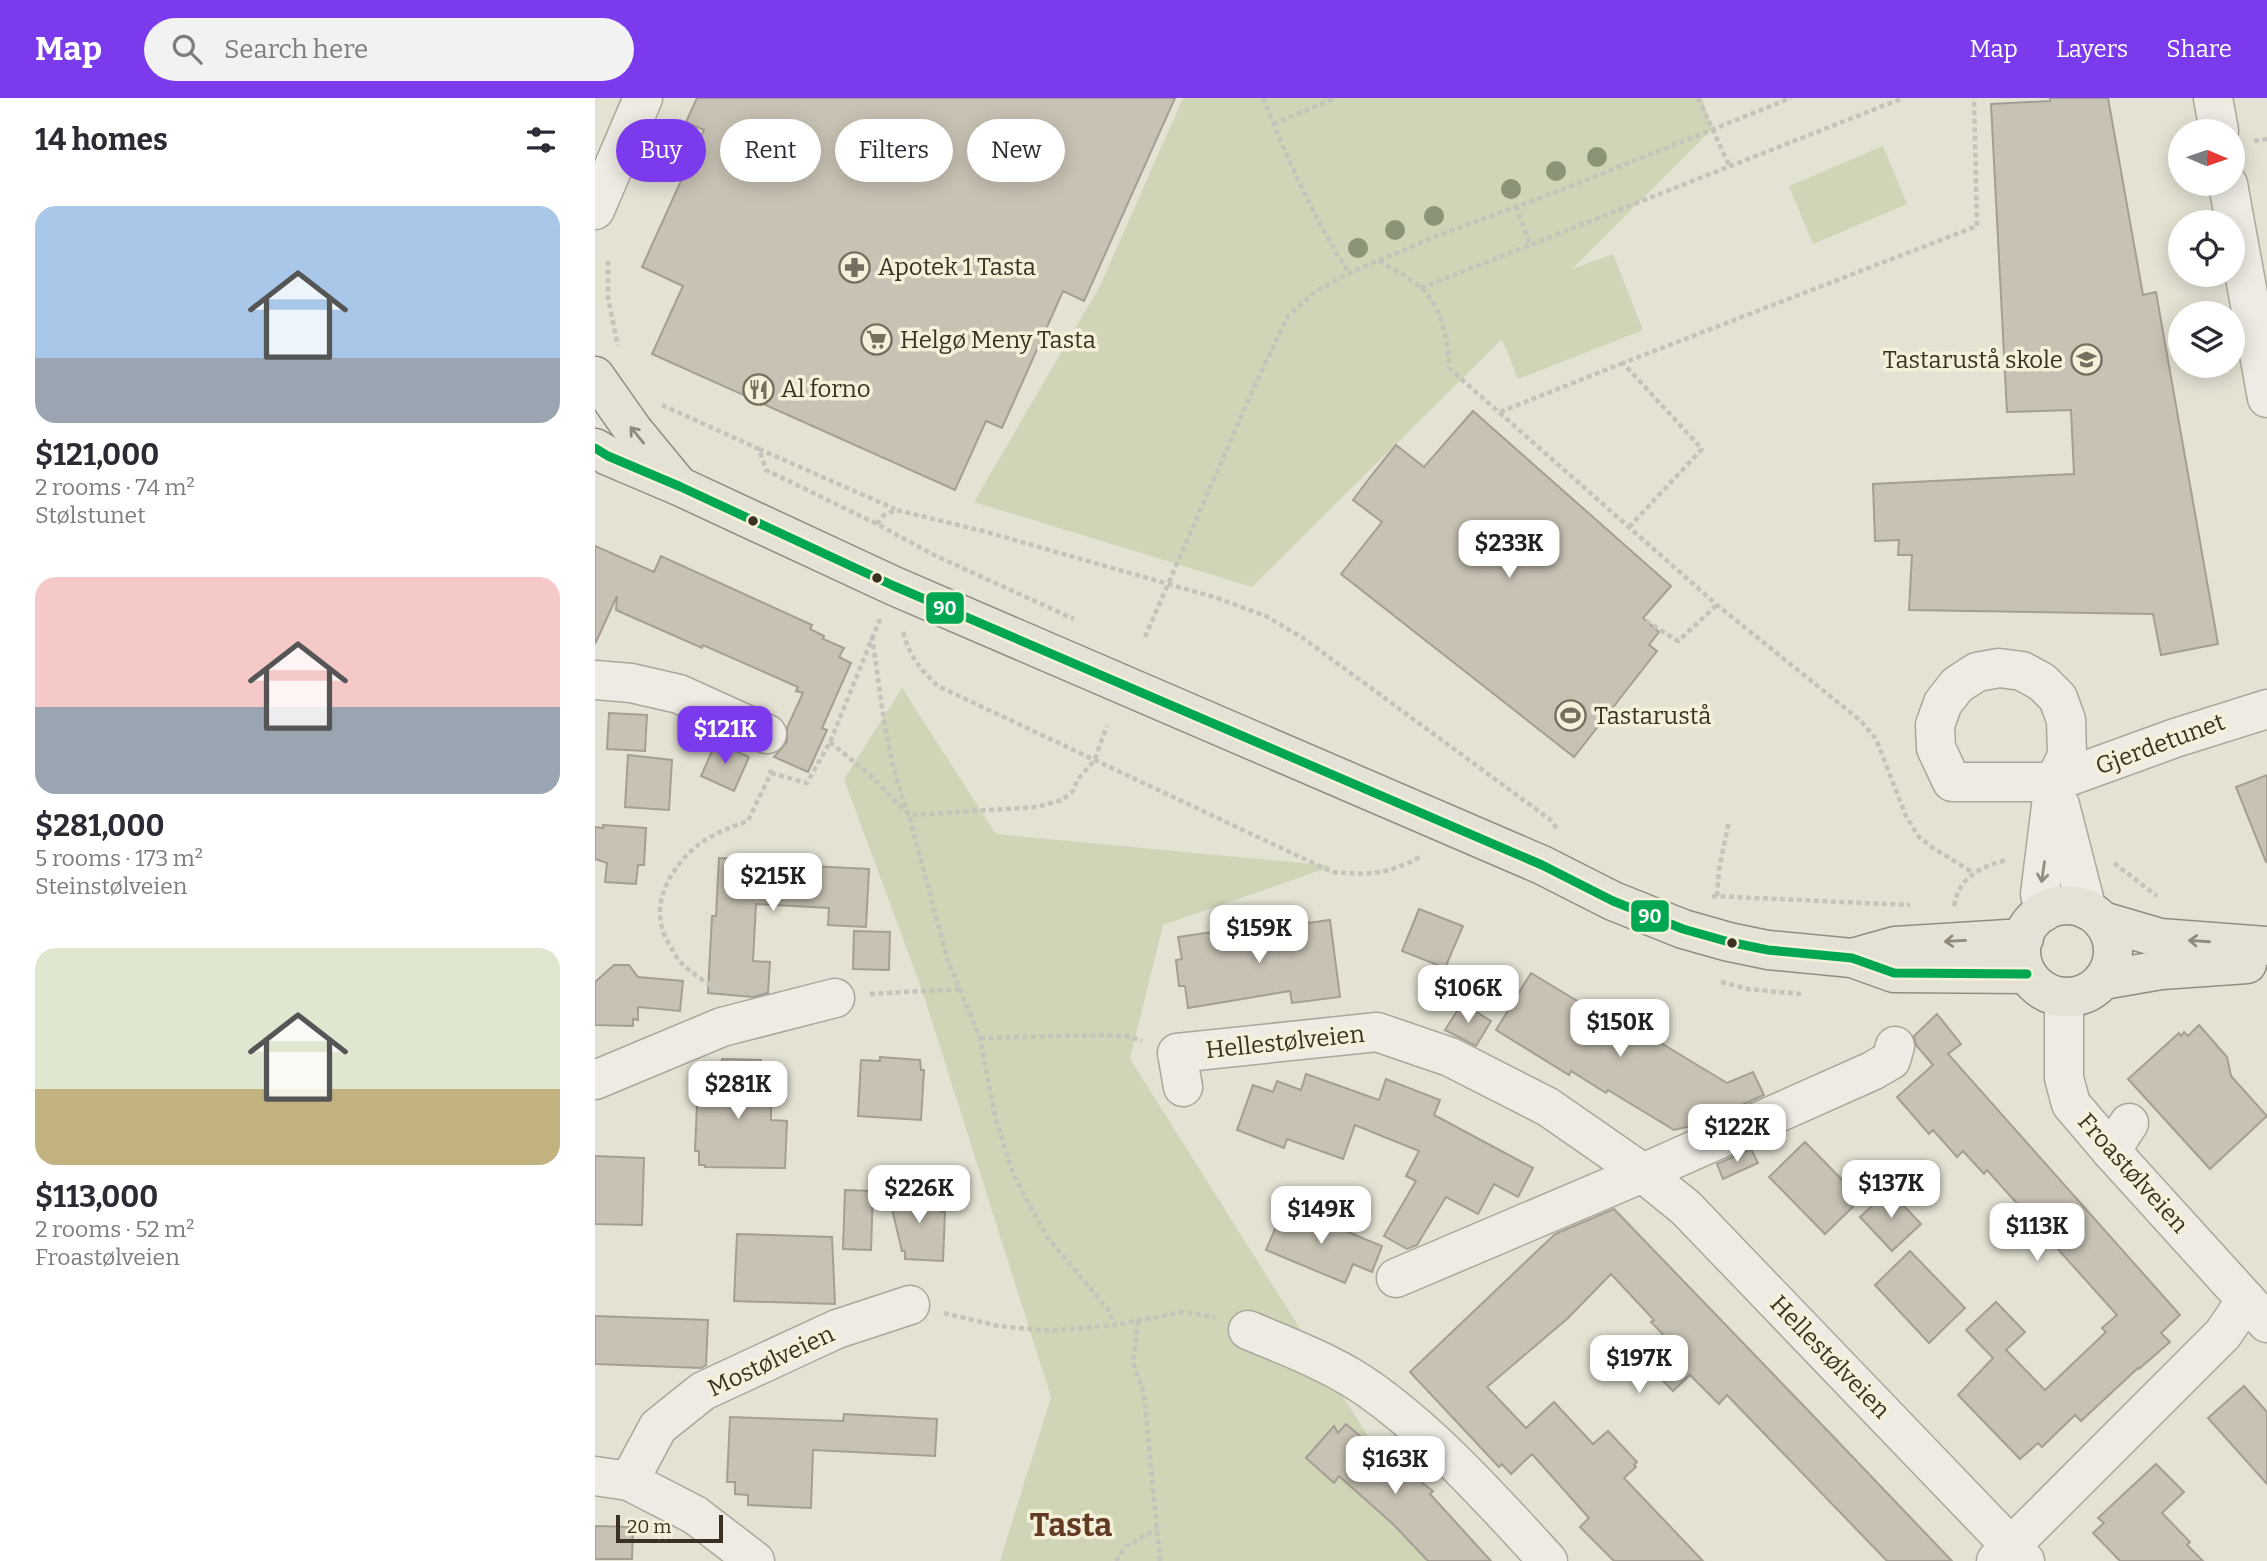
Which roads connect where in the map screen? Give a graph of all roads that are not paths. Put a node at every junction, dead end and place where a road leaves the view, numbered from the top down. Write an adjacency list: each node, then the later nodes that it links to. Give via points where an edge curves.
1 (643, 98): 5 (street)
2 (2213, 98): 3 (street)
3 (2217, 119)
4 (2231, 196): 6 (street)
5 (595, 210)
6 (2259, 302): 8 (street)
7 (608, 366): 10 (main road, one-way to 7, via 633,430)
8 (2267, 398)
9 (595, 448): 10 (main road)
10 (681, 487): 16 (main road, via 871,576 1683,929 1768,950 1852,958 1895,946)
11 (595, 680): 13 (street, via 679,694)
12 (2267, 709): 14 (street, Gjerdetunet)
13 (767, 734)
14 (2053, 782): 15 (street); 16 (street, one-way to 16)
15 (2095, 915): 16 (main road, via 2073,906 2058,906); 17 (main road, one-way to 15, via 2161,939); 19 (main road, via 2113,944 2110,969)
16 (2032, 941): 21 (main road, via 2043,990)
17 (2267, 946)
18 (2267, 961): 19 (main road)
19 (2103, 980): 21 (main road, via 2086,993)
20 (835, 998): 24 (street, via 745,1021)
21 (2064, 998): 27 (street, Froastølveien, via 2063,1078 2071,1104 2120,1137)
22 (1895, 1046): 25 (street, via 1891,1060 1872,1071)
23 (1180, 1070): 25 (street, Hellestølveien, via 1377,1032 1450,1056 1548,1107)
24 (595, 1080)
25 (1643, 1172): 26 (street); 31 (street, Hellestølveien, via 1686,1208)
26 (1396, 1278)
27 (2252, 1295): 31 (street, Hellestølveien, via 2223,1334)
28 (910, 1305): 30 (street, Mostølveien, via 837,1329 703,1391 658,1427)
29 (1248, 1330): 33 (street, via 1361,1384 1444,1453)
30 (612, 1478): 32 (street, via 695,1515)
31 (2011, 1556)
32 (755, 1561)
33 (1548, 1561)

